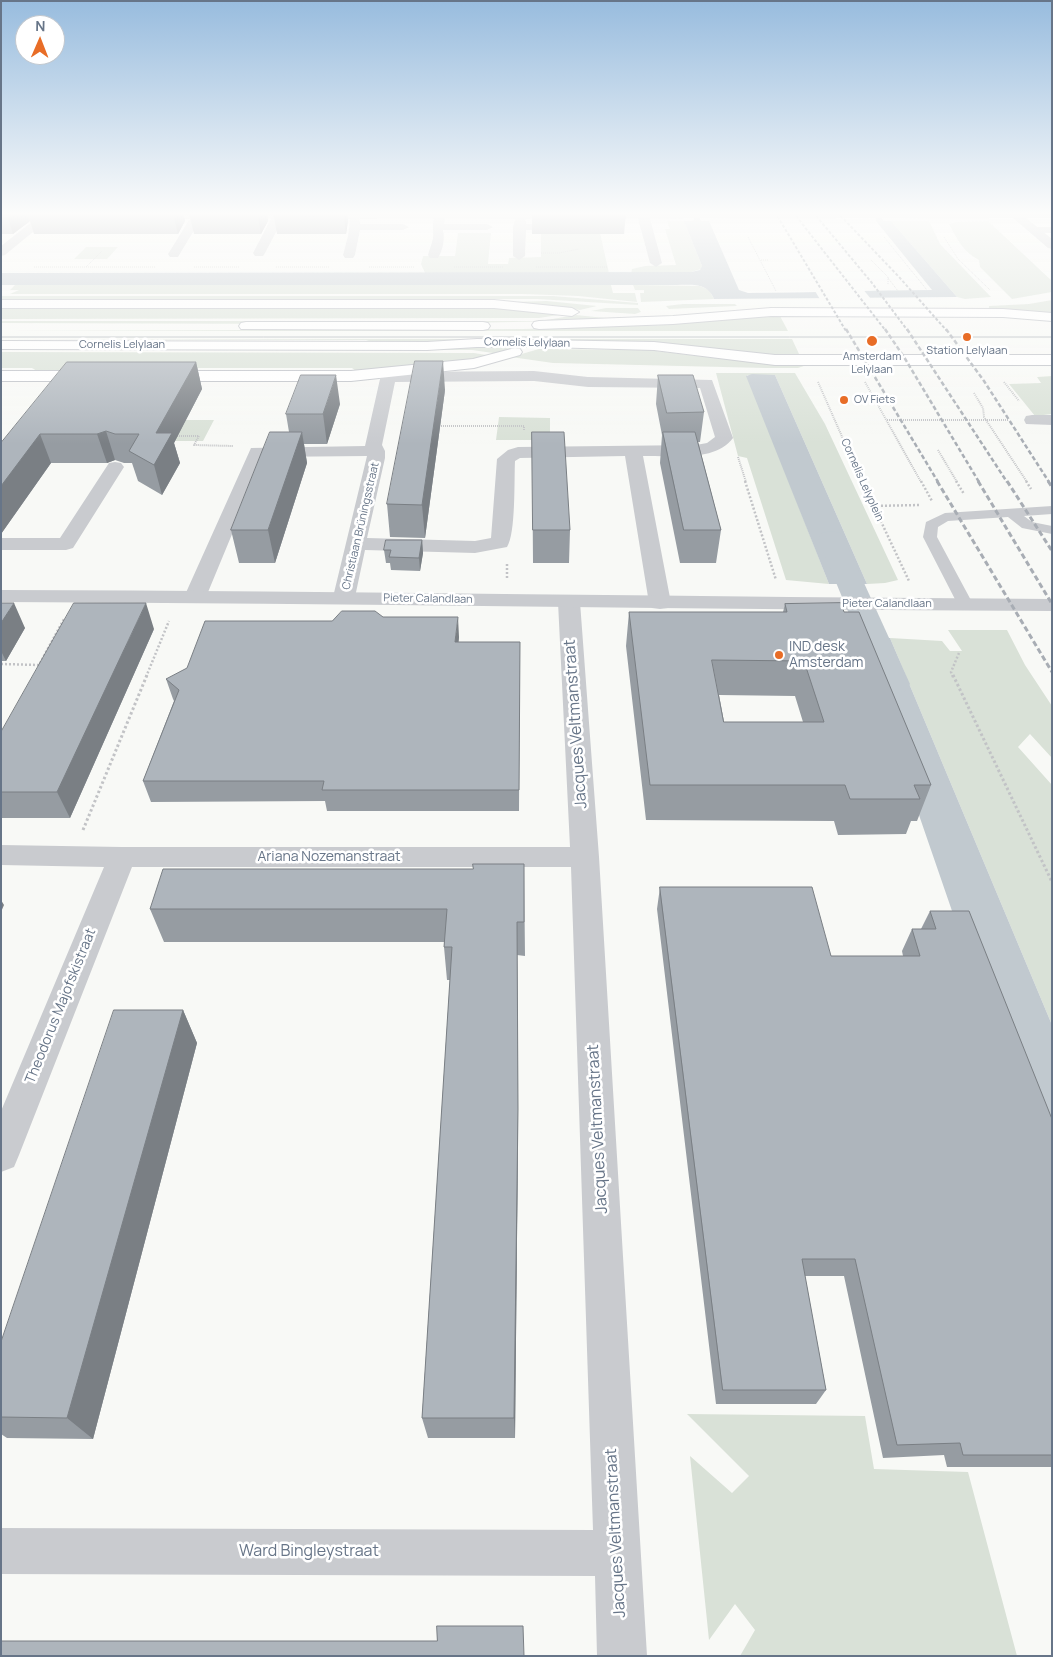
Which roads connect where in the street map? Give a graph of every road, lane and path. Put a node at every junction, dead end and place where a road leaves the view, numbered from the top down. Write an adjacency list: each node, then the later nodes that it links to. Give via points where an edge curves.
1 (897, 289): 2 (path)
2 (900, 294)
3 (1, 304): 5 (main road, via 500,304)
4 (1052, 317): 5 (main road, Cornelis Lelylaan, via 1002,313 771,312)
5 (673, 320): 8 (main road, Cornelis Lelylaan)
6 (228, 326): 7 (main road, Cornelis Lelylaan)
7 (498, 326)
8 (524, 326)
9 (591, 344): 10 (main road, Cornelis Lelylaan); 11 (main road, Cornelis Lelylaan, via 654,346 775,360); 12 (main road, via 538,347 480,362)
10 (1, 345)
11 (1052, 360)
12 (384, 375): 16 (main road); 29 (street, via 534,376 588,382 706,383 724,438); 31 (street, Christiaan Brüningsstraat, via 373,446)
13 (1, 376): 14 (main road)
14 (55, 376): 15 (main road); 19 (street)
15 (105, 376)
16 (144, 376)
17 (862, 376): 22 (path)
18 (815, 377): 44 (path, Cornelis Lelyplein)
19 (44, 392)
20 (974, 393): 24 (path)
21 (927, 416): 23 (path)
22 (887, 420): 23 (path); 38 (path)
23 (929, 420): 24 (path)
24 (986, 420): 25 (path); 36 (path)
25 (1032, 420): 26 (street)
26 (1052, 420)
27 (430, 426): 32 (path, via 524,426)
28 (171, 436): 34 (path, via 199,436 194,445 260,446)
29 (712, 447): 33 (street); 50 (path, via 738,457)
30 (938, 450): 37 (path)
31 (376, 451): 34 (street); 43 (street, Christiaan Brüningsstraat)
32 (524, 451): 33 (street); 43 (street, via 506,459 500,543 475,547)
33 (633, 451): 49 (street)
34 (257, 452): 46 (street)
35 (114, 467): 42 (street, via 66,544)
36 (1034, 494)
37 (965, 495)
38 (933, 504)
39 (1048, 512): 40 (lane)
40 (1012, 513): 41 (lane, via 1028,525); 51 (lane, via 945,517 931,525 930,537)
41 (1052, 530)
42 (1, 544)
43 (356, 544): 47 (street, Christiaan Brüningsstraat)
44 (910, 582)
45 (1, 596): 46 (street, Pieter Calandlaan)
46 (196, 597): 47 (street, Pieter Calandlaan)
47 (344, 597): 48 (street, Pieter Calandlaan)
48 (569, 602): 49 (street, Pieter Calandlaan); 60 (street, Jacques Veltmanstraat)
49 (660, 603): 50 (street, Pieter Calandlaan)
50 (783, 603): 51 (street, Pieter Calandlaan)
51 (965, 604): 52 (street, Pieter Calandlaan)
52 (1052, 605)
53 (65, 618): 56 (path, via 38,664)
54 (170, 620): 58 (path)
55 (960, 653): 61 (path, via 951,672)
56 (1, 664)
57 (1, 855): 58 (street, Ariana Nozemanstraat)
58 (73, 856): 59 (street, Ariana Nozemanstraat)
59 (122, 857): 60 (street, Ariana Nozemanstraat); 62 (street, Theodorus Majofskistraat)
60 (585, 857): 64 (street, Jacques Veltmanstraat)
61 (1052, 882)
62 (1, 1155)
63 (1, 1551): 64 (street, Ward Bingleystraat)
64 (617, 1553): 65 (street, Jacques Veltmanstraat)
65 (622, 1656)

